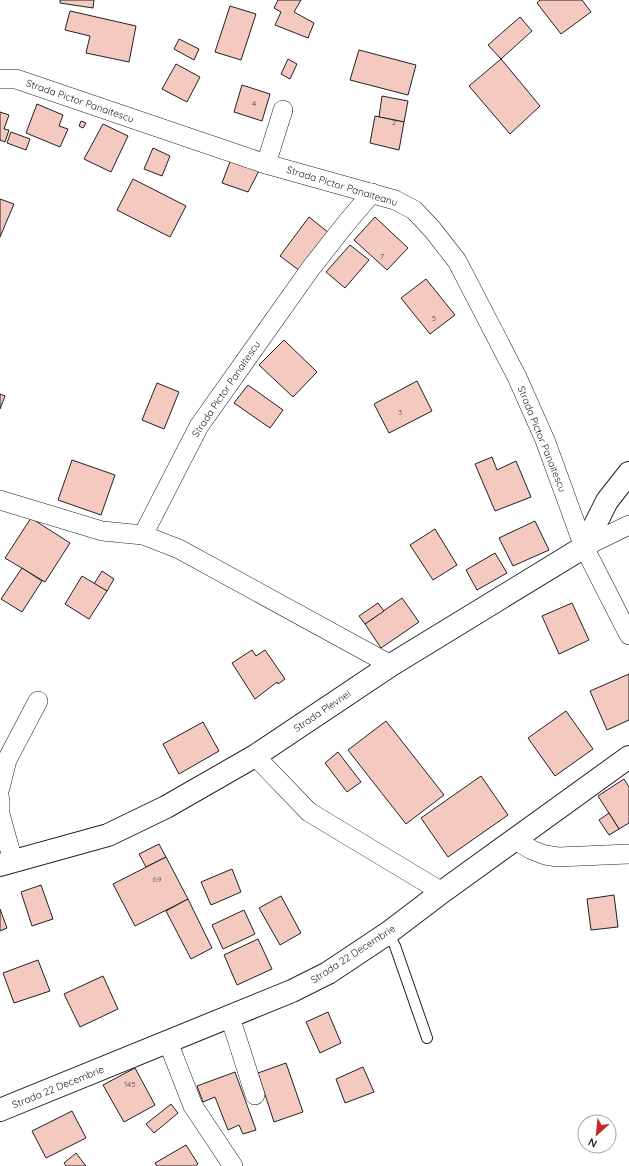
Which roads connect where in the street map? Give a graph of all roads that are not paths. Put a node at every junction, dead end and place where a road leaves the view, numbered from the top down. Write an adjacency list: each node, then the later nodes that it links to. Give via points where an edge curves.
1 (0, 79): 3 (street, Strada Pictor Panaitescu, via 16,79)
2 (283, 110): 3 (street)
3 (266, 164): 4 (street, Strada Pictor Panaiteanu)
4 (372, 193): 5 (street, Strada Pictor Panaiteanu, via 395,200 414,210); 9 (street, Strada Pictor Panaitescu, via 311,268 199,426)
5 (432, 229): 10 (street, Strada Pictor Panaitescu, via 457,261 517,377 545,440)
6 (629, 473): 10 (street, via 607,501)
7 (0, 500): 9 (street, via 102,531)
8 (629, 525): 10 (street, Strada Plevnei)
9 (143, 535): 12 (street, via 179,549)
10 (584, 547): 11 (street, Strada Pictor Panaitescu); 12 (street, Strada Plevnei)
11 (629, 635)
12 (391, 665): 14 (street, Strada Plevnei)
13 (38, 701): 16 (street, via 7,760)
14 (255, 756): 20 (street, Strada Plevnei, via 108,835); 21 (street, via 309,812)
15 (629, 758): 18 (street, Strada 22 Decembrie)
16 (0, 788)
17 (0, 799): 20 (street)
18 (515, 840): 19 (street, via 532,850 558,857); 21 (street, Strada 22 Decembrie)
19 (629, 854)
20 (7, 863)
21 (442, 892): 22 (street, Strada 22 Decembrie)
22 (388, 933): 23 (street, Strada 22 Decembrie, via 328,973 292,992); 24 (lane, via 395,946)
23 (230, 1017): 25 (street, Strada 22 Decembrie); 26 (street)
24 (427, 1038)
25 (168, 1042): 27 (street, Strada 22 Decembrie); 28 (street, via 193,1106)
26 (255, 1095)
27 (0, 1110)
28 (233, 1166)

